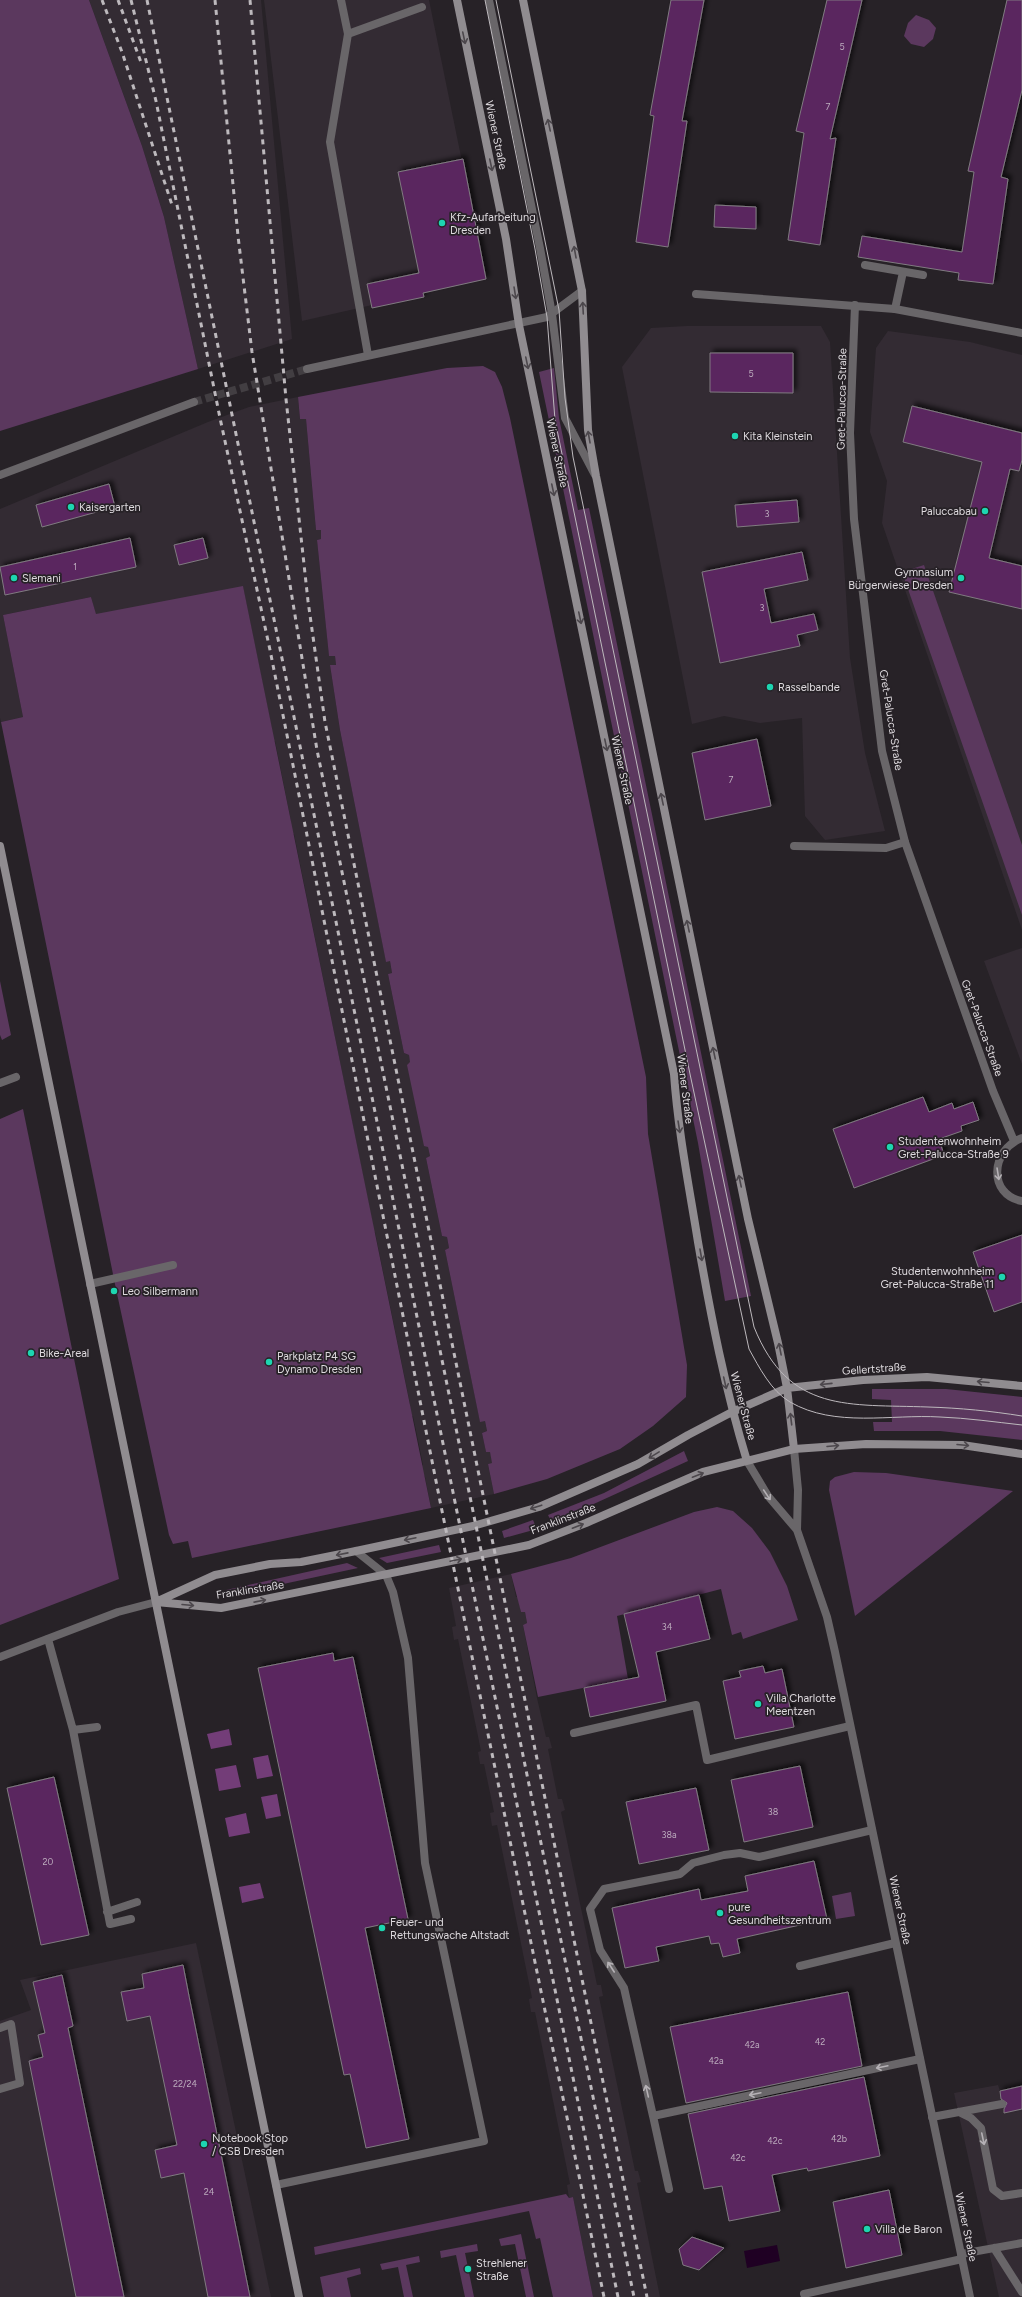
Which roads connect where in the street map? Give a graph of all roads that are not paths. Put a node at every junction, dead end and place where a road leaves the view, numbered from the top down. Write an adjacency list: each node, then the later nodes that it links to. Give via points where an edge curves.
1 (341, 0): 6 (street)
2 (457, 0): 15 (main road, Wiener Straße, one-way to 15, via 506,239)
3 (489, 0): 14 (street, via 528,181)
4 (523, 0): 10 (main road, Wiener Straße, one-way to 4)
5 (422, 7): 6 (street)
6 (348, 34): 17 (street, via 330,142)
7 (865, 265): 8 (street)
8 (903, 272): 9 (street); 13 (street)
9 (922, 275)
10 (582, 291): 14 (street); 21 (main road, Wiener Straße, one-way to 10, via 588,430)
11 (696, 294): 12 (street)
12 (855, 305): 13 (street); 22 (street, Gret-Palucca-Straße, via 850,433 854,519 882,751)
13 (895, 309): 16 (street)
14 (553, 314): 15 (street); 21 (street, via 564,418)
15 (519, 325): 17 (street); 33 (main road, Wiener Straße, one-way to 33, via 674,1074 679,1130 717,1348)
16 (1022, 333)
17 (368, 355): 18 (street)
18 (307, 369)
19 (194, 402): 20 (street)
20 (0, 475)
21 (596, 476): 32 (main road, Wiener Straße, one-way to 21, via 748,1219)
22 (905, 842): 24 (street, via 886,848); 27 (street, Gret-Palucca-Straße, via 987,1073)
23 (0, 846): 30 (main road)
24 (794, 846)
25 (16, 1076): 26 (street)
26 (0, 1083)
27 (1018, 1140): 28 (street, Gret-Palucca-Straße, one-way to 28, via 1006,1148 997,1167 1002,1187)
28 (1022, 1201)
29 (173, 1265): 30 (street)
30 (90, 1284): 40 (main road)
31 (1022, 1386): 32 (main road, Gellertstraße, one-way to 32, via 927,1377 863,1380)
32 (787, 1388): 33 (main road, Gellertstraße); 34 (main road, Wiener Straße, one-way to 32)
33 (732, 1412): 36 (main road, Wiener Straße); 38 (main road, Franklinstraße, one-way to 38, via 688,1434 638,1464 539,1507 473,1526)
34 (794, 1449): 35 (main road, one-way to 35, via 866,1444 962,1445); 36 (main road); 37 (street, Wiener Straße, via 798,1490)
35 (1022, 1454)
36 (747, 1461): 37 (street, Wiener Straße, one-way to 37, via 768,1496); 39 (main road, Franklinstraße, one-way to 36, via 529,1545 703,1472)
37 (797, 1530): 43 (street, Wiener Straße, via 827,1617)
38 (356, 1551): 39 (street); 40 (main road, Franklinstraße, one-way to 40, via 215,1575)
39 (386, 1575): 40 (main road, Franklinstraße, one-way to 39, via 221,1608); 60 (street, via 393,1592 408,1658 425,1863 484,2141)
40 (156, 1602): 41 (street, via 118,1612); 60 (main road)
41 (48, 1639): 42 (street); 45 (street)
42 (0, 1657)
43 (850, 1726): 46 (street, via 707,1760 696,1705); 47 (street, Wiener Straße)
44 (96, 1727): 45 (street)
45 (73, 1730): 49 (street)
46 (574, 1733)
47 (872, 1830): 51 (street, Wiener Straße); 58 (street, one-way to 47, via 624,1988 600,1950 590,1909 604,1889 680,1874 692,1863 724,1855 740,1853 759,1857)
48 (137, 1902): 49 (street)
49 (108, 1912): 50 (street, via 110,1924)
50 (131, 1919)
51 (895, 1943): 52 (street); 54 (street, Wiener Straße)
52 (800, 1966)
53 (0, 2028): 55 (street, via 11,2024 20,2083)
54 (920, 2059): 58 (street, one-way to 58); 59 (street, Wiener Straße)
55 (0, 2089)
56 (1002, 2104): 57 (street)
57 (959, 2112): 59 (street); 62 (street, one-way to 62, via 971,2118 981,2128 993,2189 1002,2196)
58 (653, 2116): 61 (street)
59 (932, 2117): 65 (street, Wiener Straße)
60 (276, 2185): 68 (main road)
61 (670, 2189)
62 (1022, 2193)
63 (1022, 2243): 64 (street)
64 (994, 2248): 65 (street); 66 (street)
65 (961, 2256): 67 (street); 69 (street, Wiener Straße)
66 (1022, 2292)
67 (804, 2294)
68 (299, 2297)
69 (970, 2297)

